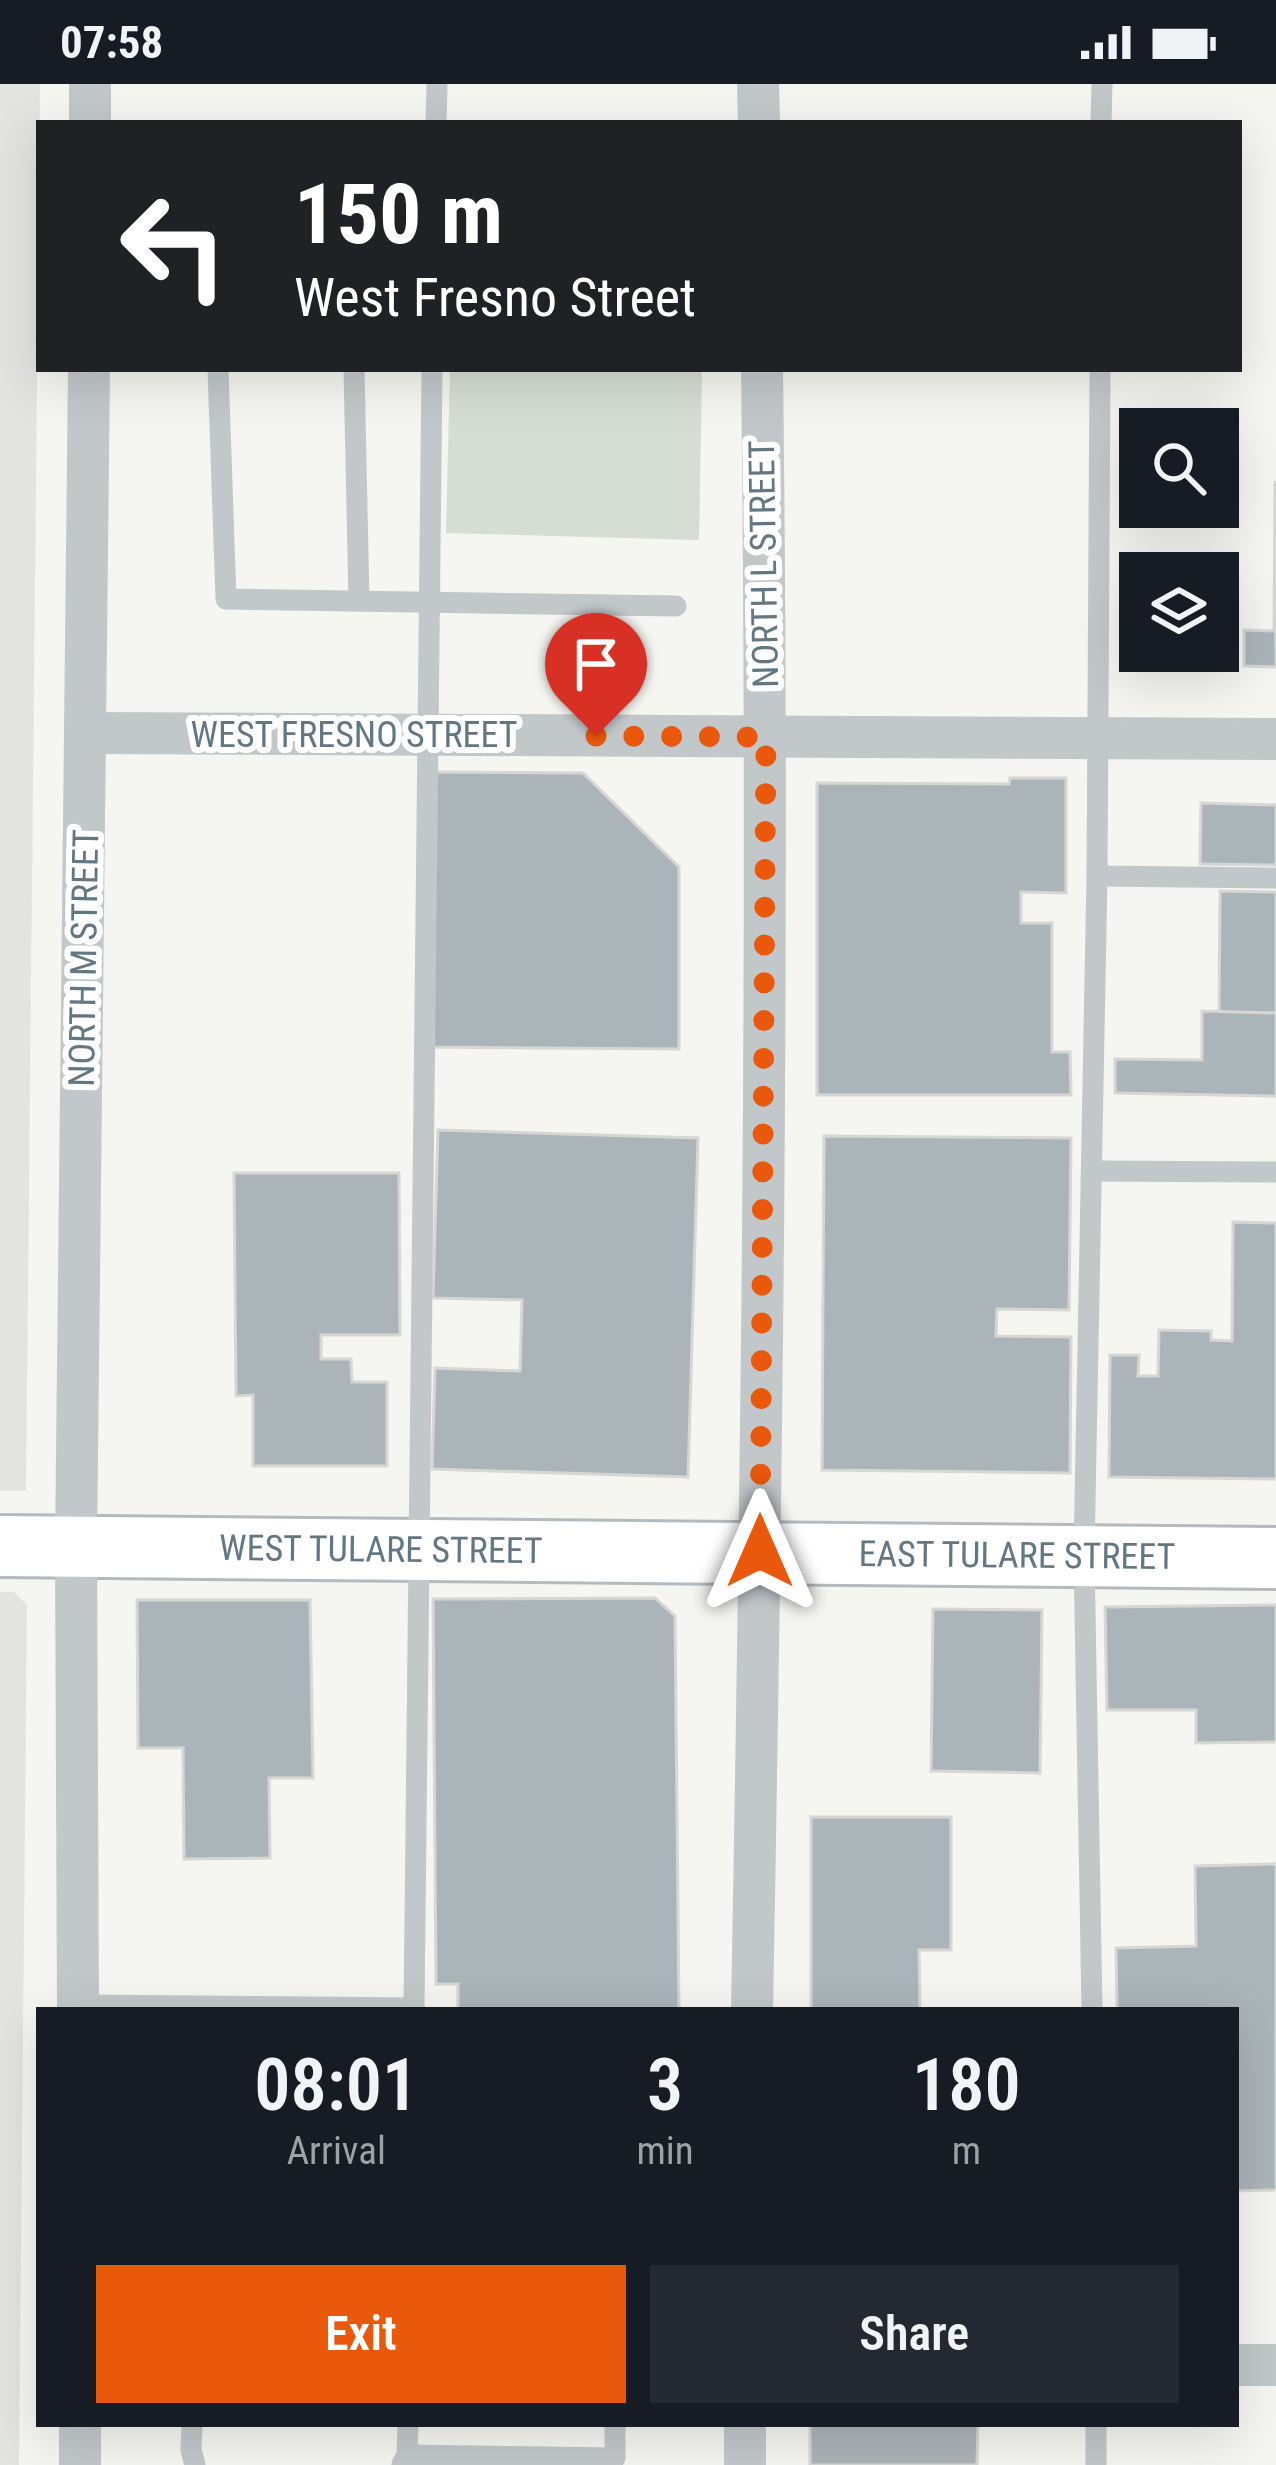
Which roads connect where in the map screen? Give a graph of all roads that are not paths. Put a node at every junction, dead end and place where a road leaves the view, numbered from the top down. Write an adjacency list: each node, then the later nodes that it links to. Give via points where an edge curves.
1 (90, 84): 5 (street)
2 (436, 84): 6 (lane)
3 (758, 84): 7 (street)
4 (1102, 84): 8 (lane)
5 (90, 120)
6 (436, 120)
7 (758, 120)
8 (1101, 120)
9 (88, 372): 18 (street, NORTH M STREET)
10 (218, 372): 15 (lane, via 226,598)
11 (354, 372): 15 (lane)
12 (432, 372): 16 (lane)
13 (762, 372): 21 (street, NORTH L STREET)
14 (1100, 372): 20 (lane)
15 (359, 601): 16 (lane)
16 (428, 603): 17 (lane); 19 (lane)
17 (676, 607)
18 (87, 733): 19 (street, WEST FRESNO STREET); 28 (street, NORTH M STREET)
19 (425, 735): 21 (street, WEST FRESNO STREET); 29 (lane)
20 (1098, 736): 21 (street, WEST FRESNO STREET); 22 (street, WEST FRESNO STREET); 23 (lane)
21 (766, 737): 30 (street, NORTH L STREET)
22 (1276, 739)
23 (1097, 876): 24 (lane); 25 (lane)
24 (1276, 878)
25 (1092, 1172): 26 (lane); 31 (lane)
26 (1276, 1172)
27 (0, 1546): 28 (street, WEST TULARE STREET)
28 (76, 1548): 29 (street, WEST TULARE STREET); 33 (street, NORTH M STREET)
29 (421, 1550): 30 (street, WEST TULARE STREET); 34 (lane)
30 (760, 1551): 31 (street, EAST TULARE STREET); 35 (street, NORTH L STREET)
31 (1084, 1555): 32 (street, EAST TULARE STREET); 36 (lane)
32 (1276, 1558)
33 (78, 2007)
34 (414, 2007)
35 (752, 2007)
36 (1092, 2007)
37 (1239, 2365): 38 (street)
38 (1276, 2365)
39 (80, 2427): 46 (street)
40 (192, 2427): 47 (lane)
41 (408, 2427): 45 (lane)
42 (615, 2427): 45 (lane, via 615,2458)
43 (745, 2427): 48 (street)
44 (1096, 2427): 49 (lane)
45 (405, 2460)
46 (80, 2465)
47 (195, 2465)
48 (745, 2465)
49 (1096, 2465)

